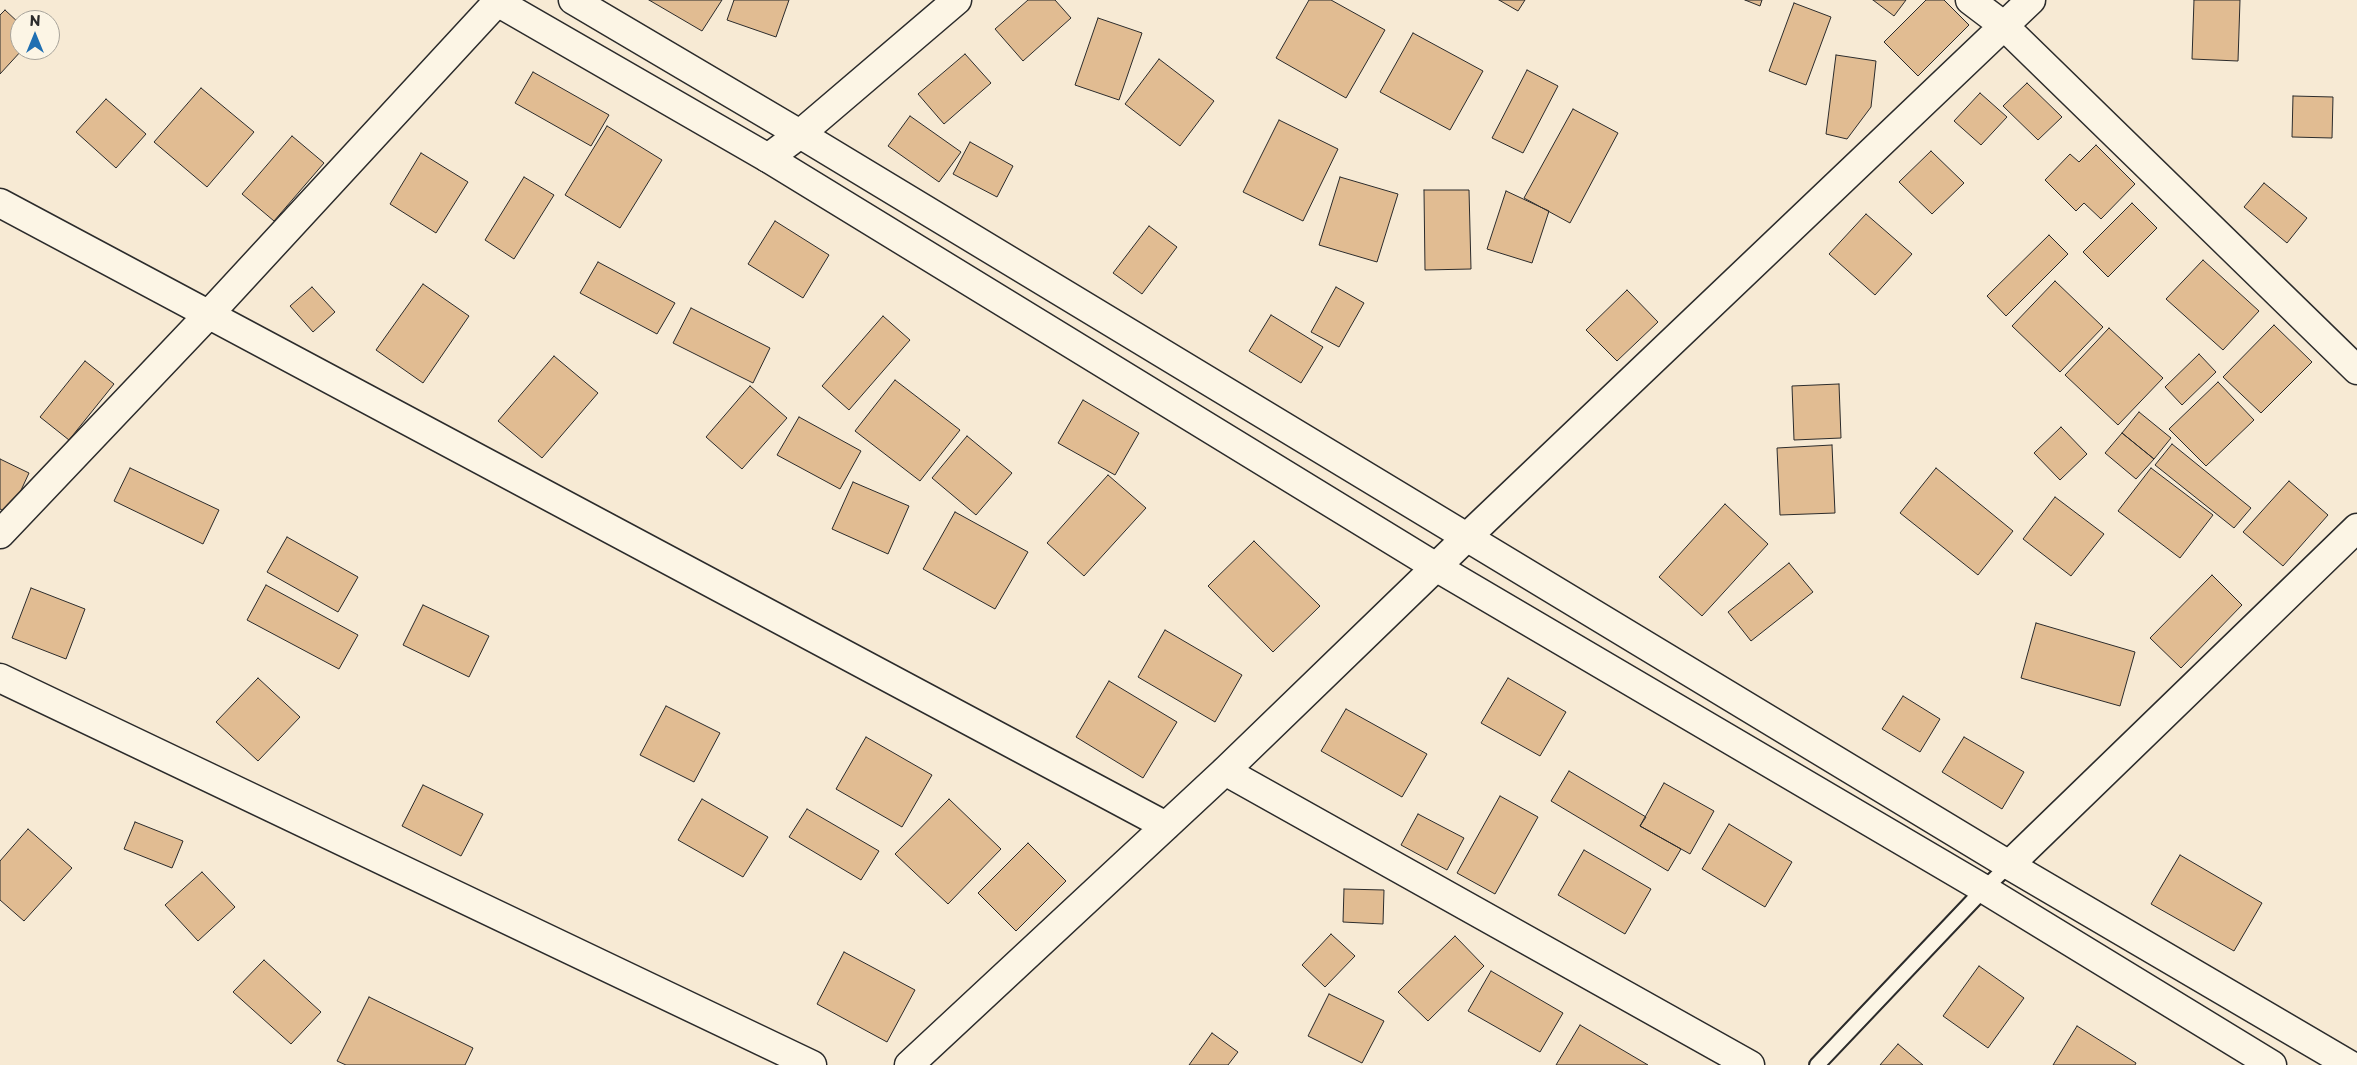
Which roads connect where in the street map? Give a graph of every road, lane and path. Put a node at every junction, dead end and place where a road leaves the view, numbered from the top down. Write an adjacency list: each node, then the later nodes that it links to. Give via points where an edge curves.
1 (573, 0): 7 (street)
2 (957, 0): 7 (street)
3 (1970, 0): 6 (street)
4 (2031, 0): 6 (street)
5 (497, 1): 8 (street); 10 (street)
6 (2004, 25): 11 (street); 14 (street)
7 (800, 134): 8 (street); 14 (street)
8 (768, 158): 15 (street)
9 (0, 203): 10 (street)
10 (210, 314): 13 (street); 18 (street)
11 (2357, 370)
12 (2357, 528): 19 (street)
13 (0, 534)
14 (1467, 537): 15 (street); 19 (street)
15 (1436, 568): 17 (street); 20 (street)
16 (0, 678): 21 (street)
17 (1225, 771): 18 (street); 23 (street)
18 (1166, 826): 22 (street)
19 (2009, 865): 20 (lane); 26 (street)
20 (1984, 888): 24 (lane); 25 (street)
21 (812, 1065)
22 (909, 1065)
23 (1750, 1065)
24 (1817, 1065)
25 (2272, 1065)
26 (2350, 1065)

